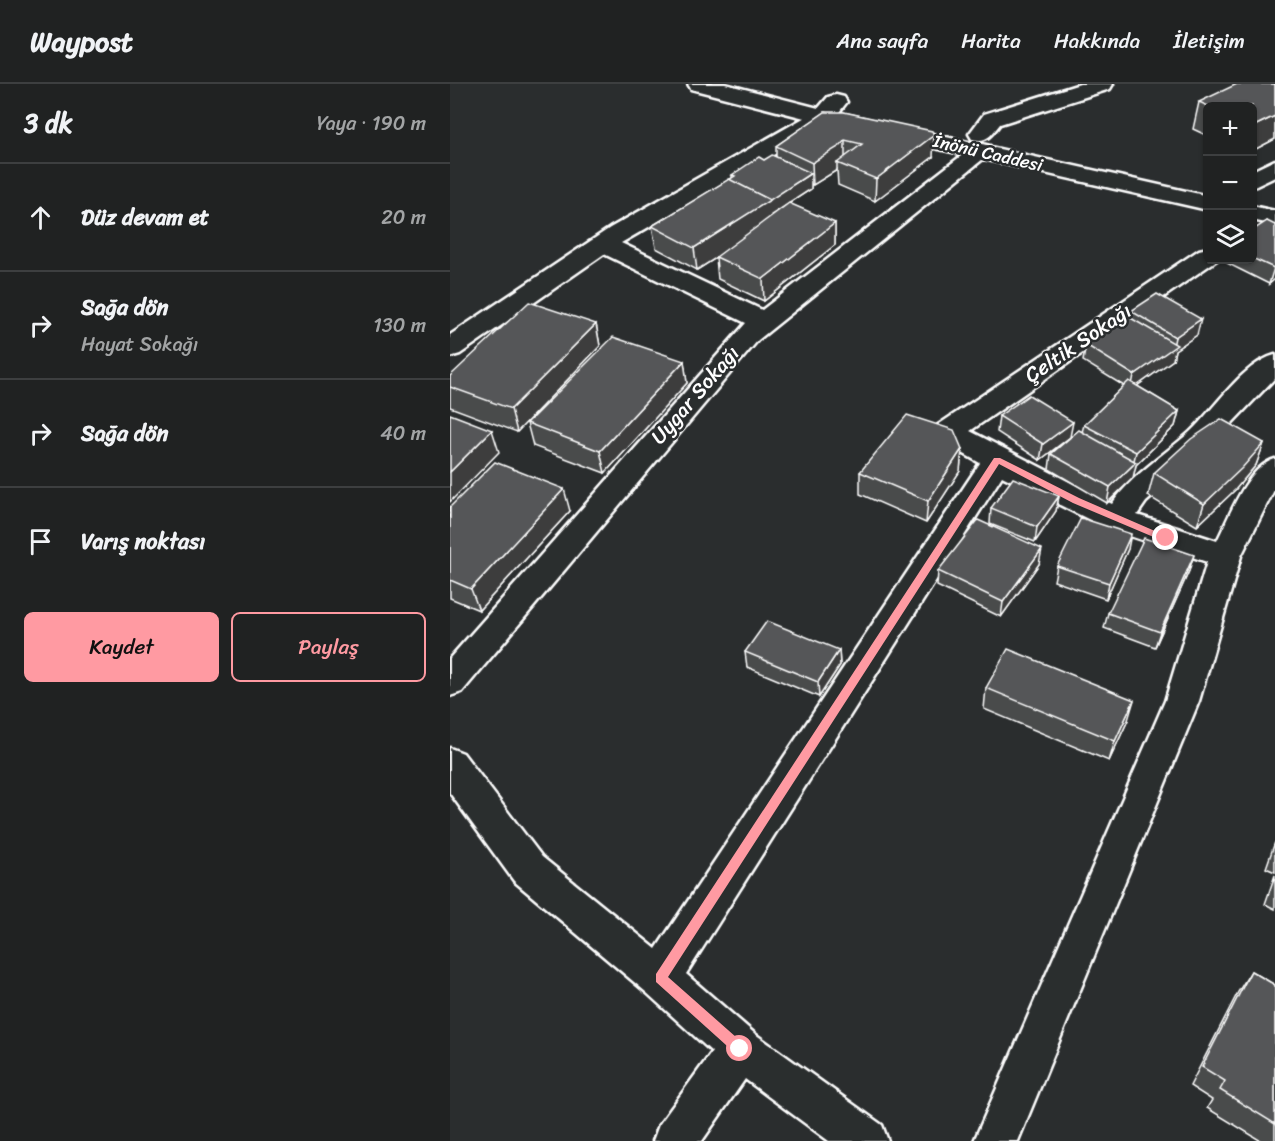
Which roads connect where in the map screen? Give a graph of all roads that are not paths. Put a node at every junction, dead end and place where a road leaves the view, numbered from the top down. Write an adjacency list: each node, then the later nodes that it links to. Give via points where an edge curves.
1 (699, 84): 4 (street, İnönü Caddesi)
2 (762, 84): 4 (street)
3 (1102, 84): 5 (street, Uygar Sokağı, via 992,119)
4 (830, 109): 5 (street, İnönü Caddesi); 10 (street)
5 (981, 143): 8 (street); 9 (street, İnönü Caddesi); 12 (street, Uygar Sokağı)
6 (1275, 167): 7 (street)
7 (1257, 178)
8 (1203, 184)
9 (1203, 202)
10 (603, 244): 12 (street); 13 (street)
11 (1203, 258): 15 (street, Çeltik Sokağı, via 948,432)
12 (764, 321): 19 (street, Uygar Sokağı, via 748,334)
13 (450, 348)
14 (1275, 364): 17 (street, via 1201,438 1135,494)
15 (997, 460): 17 (street); 21 (street)
16 (1275, 470): 18 (street, via 1264,480)
17 (1117, 520): 18 (street)
18 (1225, 556): 25 (street, via 1182,701)
19 (450, 682)
20 (450, 764): 21 (street, via 528,869)
21 (660, 978): 22 (street)
22 (740, 1049): 23 (street); 24 (street)
23 (675, 1141)
24 (866, 1141)
25 (996, 1141)

